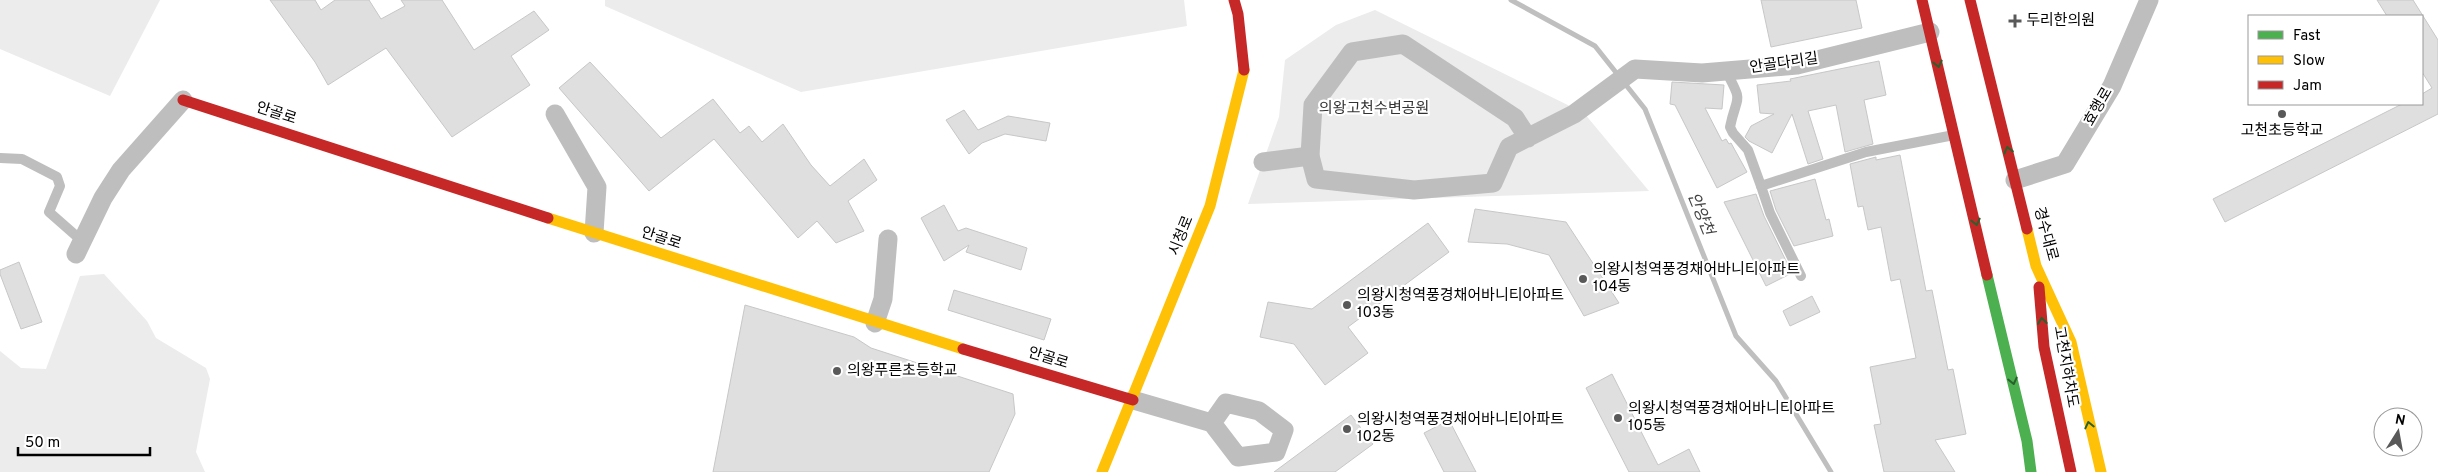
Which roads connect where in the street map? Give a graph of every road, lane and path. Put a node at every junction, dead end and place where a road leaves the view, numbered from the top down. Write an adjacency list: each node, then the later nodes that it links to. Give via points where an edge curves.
1 (1234, 0): 22 (street, 시청로, via 1244,71 1210,206)
2 (1922, 0): 5 (street)
3 (1970, 0): 14 (street, 경수대로, one-way to 3)
4 (2150, 0): 14 (street, 효행로, via 2112,86 2065,164)
5 (1930, 32): 6 (street, 안골다리길, via 1797,65); 9 (street, one-way to 9)
6 (1726, 71): 10 (street, 안골다리길, via 1702,73 1636,69 1574,114); 15 (lane, via 1739,94 1730,127 1748,150)
7 (183, 100): 16 (street, 안골로); 18 (street, via 121,170 103,198)
8 (555, 114): 16 (street, via 597,187)
9 (1955, 135): 15 (lane, via 1866,152); 24 (street, one-way to 24)
10 (1528, 138): 11 (street, via 1509,147 1493,183 1414,190 1316,179); 11 (street, via 1515,118 1403,44 1352,52 1313,105)
11 (1310, 156): 13 (street)
12 (0, 158): 18 (lane, via 22,159 57,177 60,186 49,212)
13 (1263, 162)
14 (2015, 180): 19 (street, 경수대로)
15 (1761, 186): 20 (lane, via 1770,213)
16 (594, 232): 21 (street, 안골로)
17 (888, 239): 21 (street, via 883,299)
18 (79, 248)
19 (2036, 266): 28 (street, 고천지하차도, one-way to 19, via 2044,348); 29 (street, 경수대로, one-way to 19, via 2071,342)
20 (1801, 276)
21 (875, 323): 22 (street, 안골로)
22 (1133, 400): 23 (street); 25 (street, 시청로)
23 (1212, 423)
24 (2028, 440): 26 (street); 27 (street)
25 (1102, 472)
26 (2031, 472)
27 (2039, 472)
28 (2072, 472)
29 (2101, 472)

